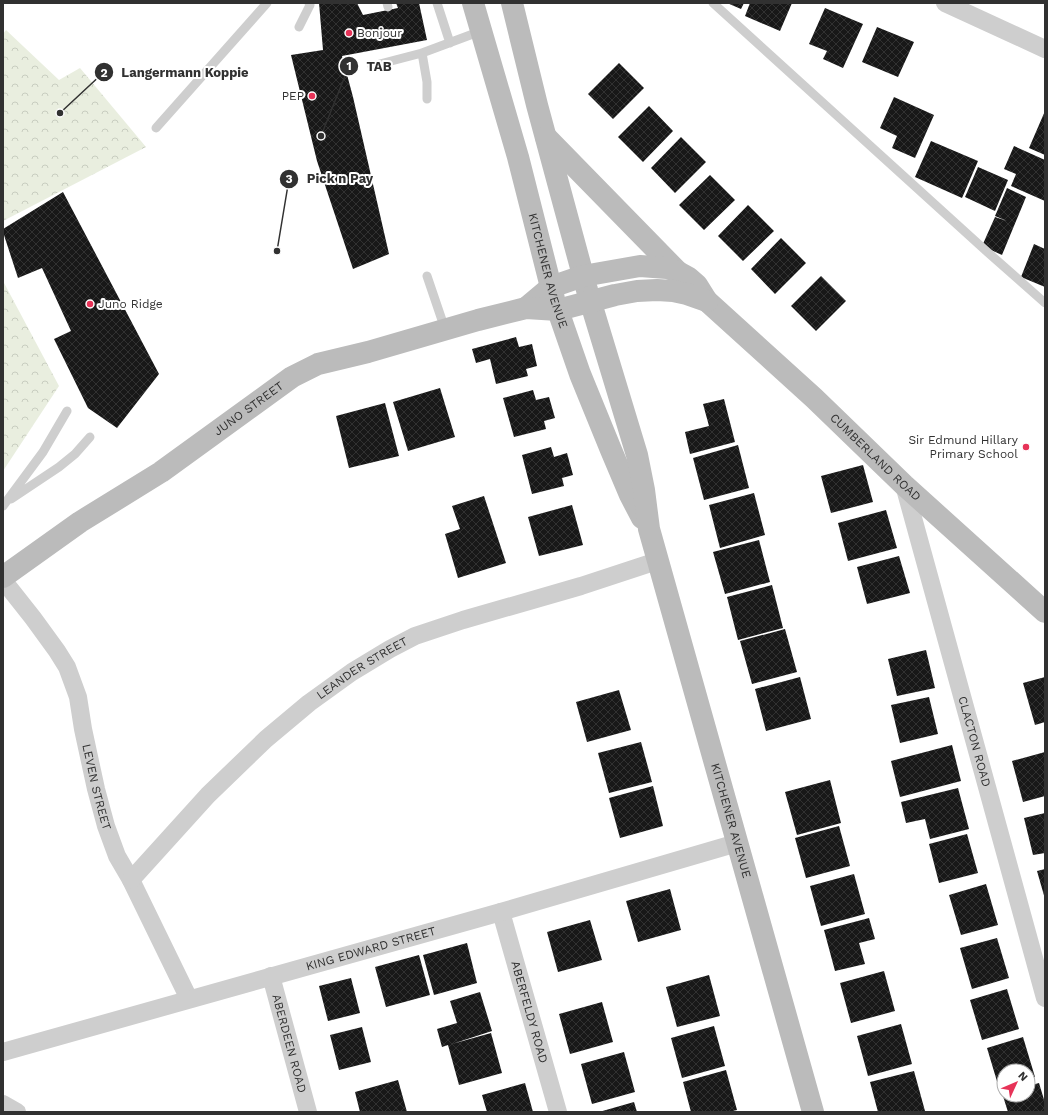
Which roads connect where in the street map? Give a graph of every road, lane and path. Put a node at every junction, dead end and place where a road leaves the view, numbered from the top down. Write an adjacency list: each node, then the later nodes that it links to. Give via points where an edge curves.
1 (267, 3): 15 (lane)
2 (309, 3): 8 (lane)
3 (437, 3): 10 (lane)
4 (473, 3): 9 (main road, KITCHENER AVENUE)
5 (512, 3): 16 (main road, KITCHENER AVENUE)
6 (713, 3): 23 (lane)
7 (945, 3): 11 (street)
8 (299, 27)
9 (481, 31): 10 (lane); 20 (main road, KITCHENER AVENUE, via 518,157)
10 (450, 43): 12 (lane)
11 (1045, 49)
12 (422, 53): 13 (lane); 14 (lane)
13 (372, 66)
14 (427, 99)
15 (156, 128)
16 (545, 136): 17 (main road); 19 (main road, KITCHENER AVENUE)
17 (678, 272): 19 (main road, CUMBERLAND ROAD, via 667,268 640,266); 22 (main road, CUMBERLAND ROAD, via 698,285)
18 (427, 276): 26 (lane)
19 (583, 276): 20 (main road, CUMBERLAND ROAD); 21 (main road, KITCHENER AVENUE)
20 (550, 287): 24 (main road, CUMBERLAND ROAD); 25 (main road, KITCHENER AVENUE)
21 (590, 301): 22 (main road, CUMBERLAND ROAD, via 637,291 657,290 680,292); 25 (main road, CUMBERLAND ROAD); 31 (main road, KITCHENER AVENUE, via 637,455)
22 (707, 301): 29 (main road, CUMBERLAND ROAD, via 814,398)
23 (1045, 302)
24 (526, 308): 25 (main road, CUMBERLAND ROAD); 26 (main road, JUNO STREET)
25 (558, 310): 31 (main road, KITCHENER AVENUE, via 580,374 611,450 630,495)
26 (445, 329): 33 (main road, JUNO STREET, via 318,364 292,377 160,472 80,522)
27 (67, 411): 30 (lane, via 43,452)
28 (90, 436): 30 (lane, via 75,454 59,467)
29 (904, 485): 35 (main road, CUMBERLAND ROAD); 40 (street, CLACTON ROAD)
30 (5, 504)
31 (649, 529): 32 (main road, KITCHENER AVENUE)
32 (657, 561): 36 (main road, KITCHENER AVENUE); 37 (street, LEANDER STREET, via 463,620 415,636 390,648 309,702 266,739 208,795)
33 (3, 577)
34 (3, 580): 37 (street, LEVEN STREET, via 57,650 67,667 78,697 106,826 117,856)
35 (1045, 612)
36 (737, 843): 38 (street, KING EDWARD STREET); 47 (main road, KITCHENER AVENUE)
37 (130, 880): 41 (street, LEVEN STREET)
38 (501, 912): 39 (street, KING EDWARD STREET); 46 (street, ABERFELDY ROAD)
39 (271, 976): 41 (street, KING EDWARD STREET); 45 (street, ABERDEEN ROAD)
40 (1045, 998)
41 (189, 1000): 42 (street, KING EDWARD STREET)
42 (3, 1052)
43 (3, 1104): 44 (street)
44 (17, 1112)
45 (308, 1112)
46 (558, 1112)
47 (813, 1112)

